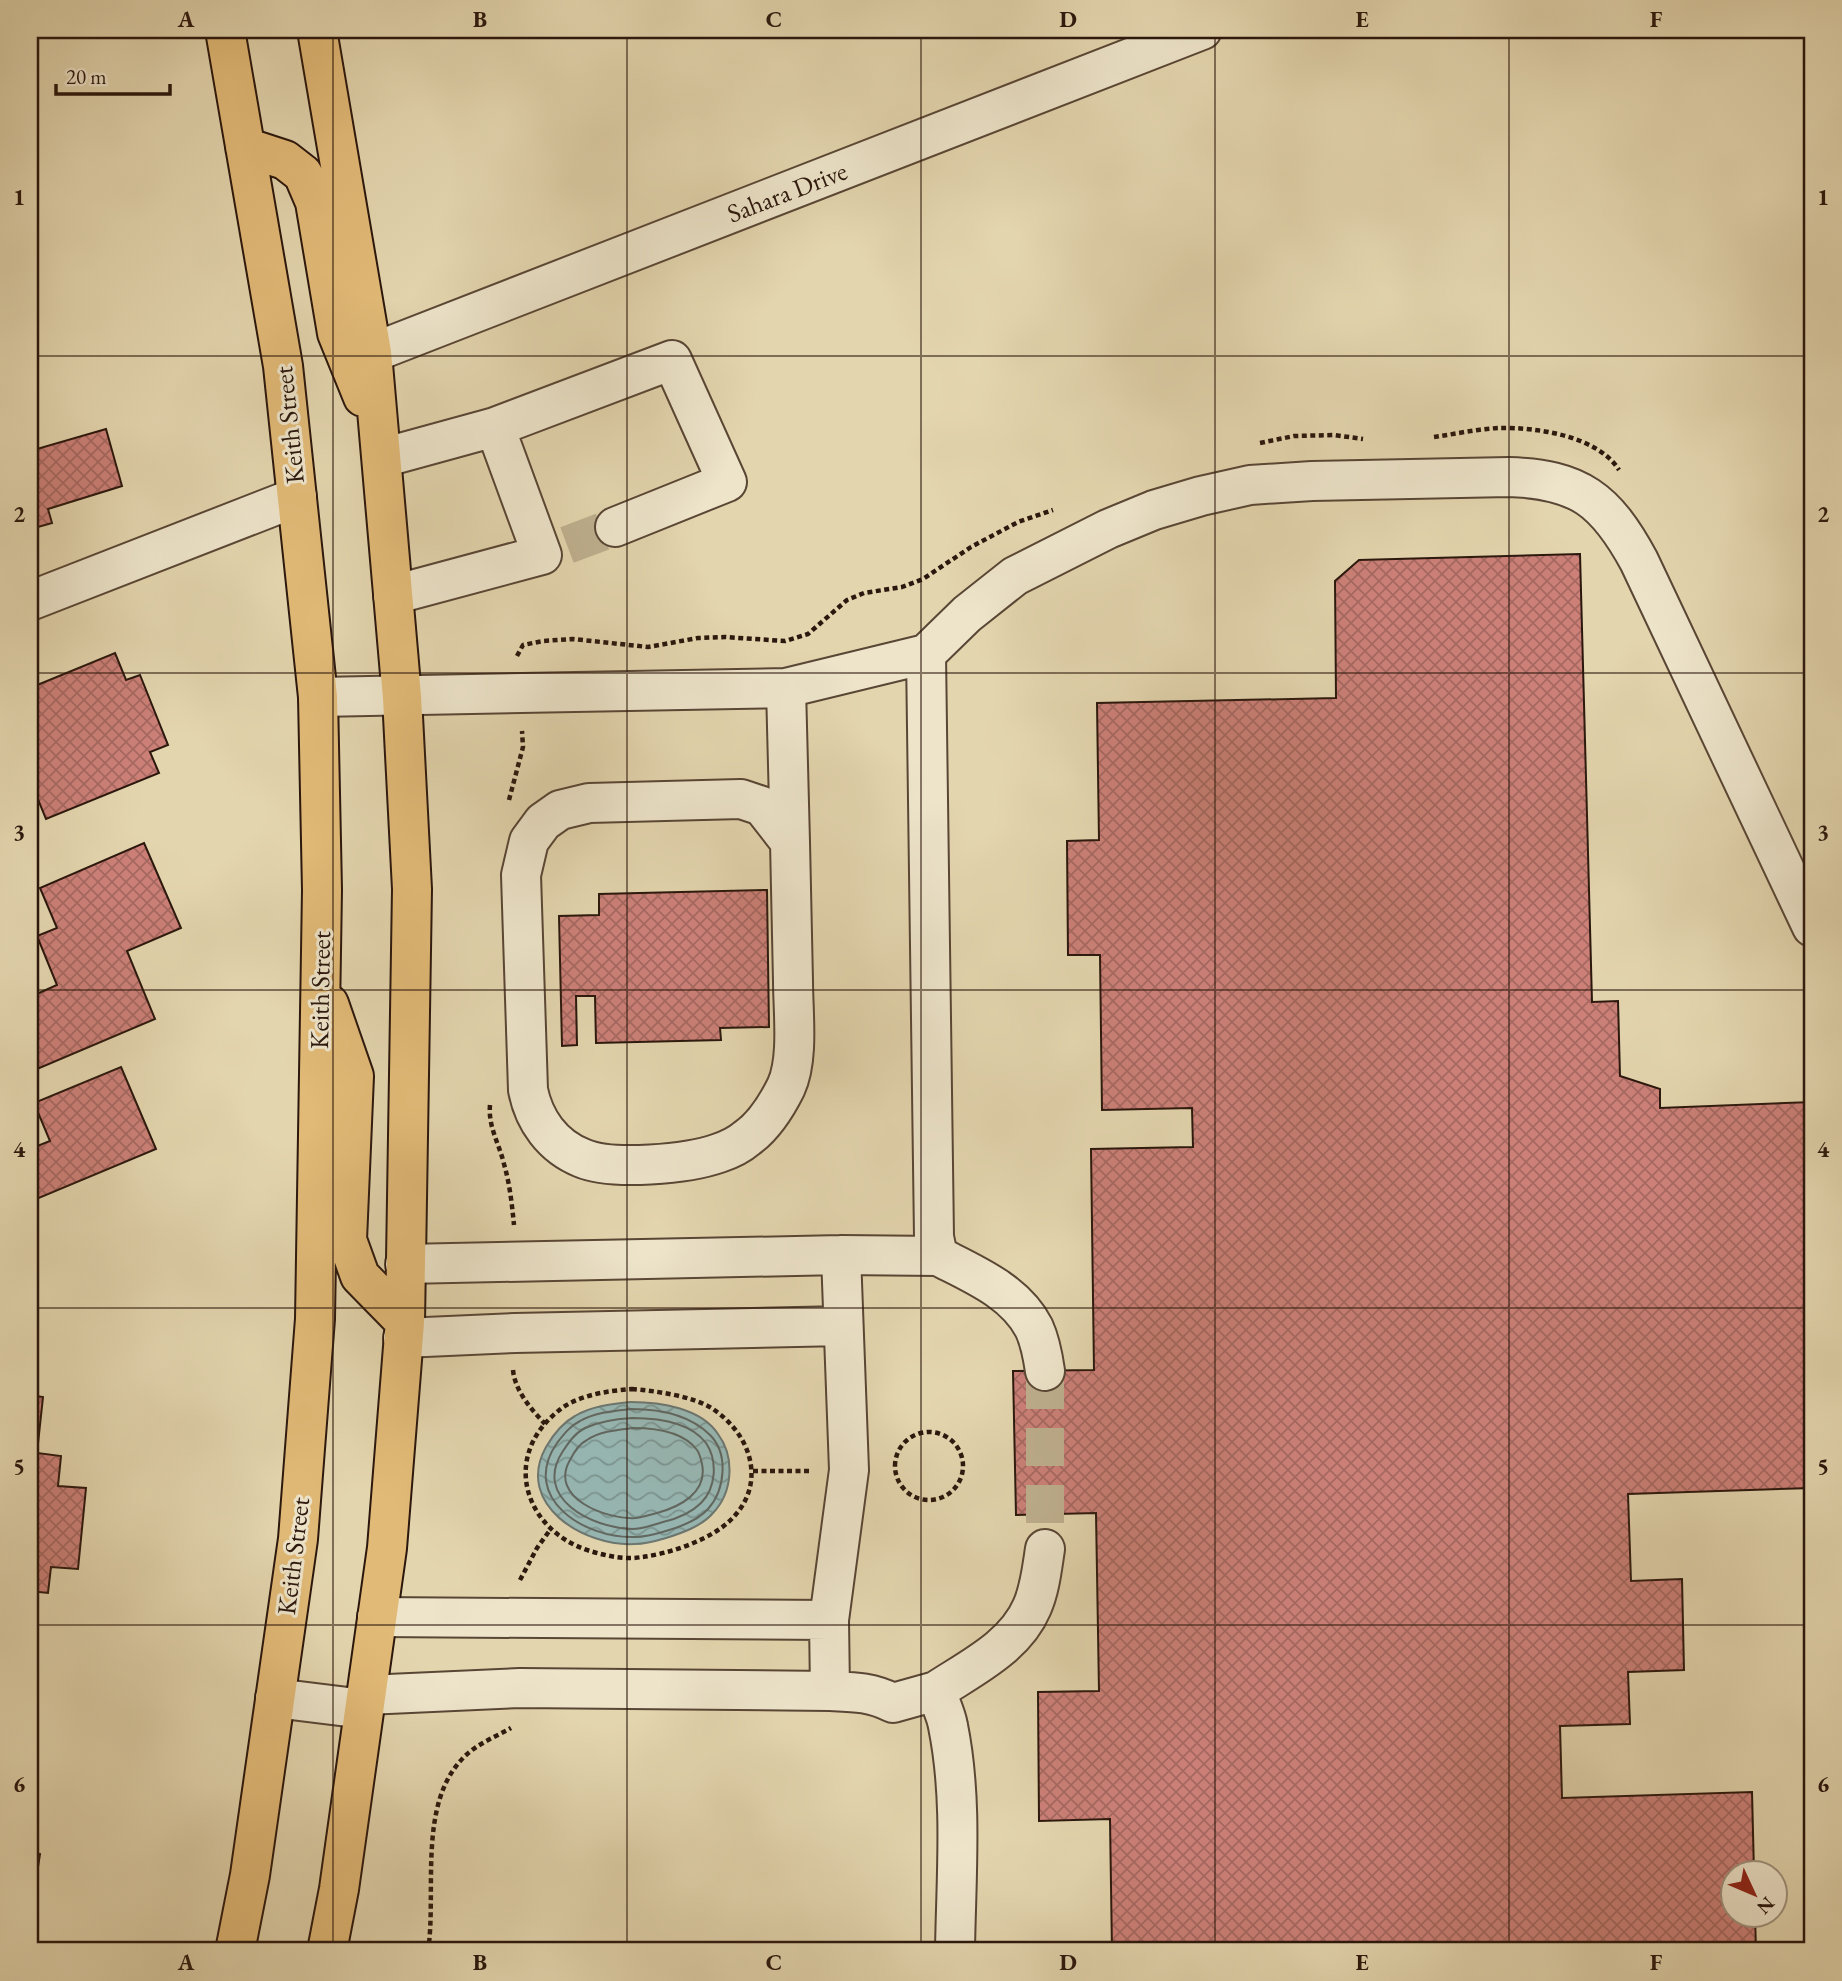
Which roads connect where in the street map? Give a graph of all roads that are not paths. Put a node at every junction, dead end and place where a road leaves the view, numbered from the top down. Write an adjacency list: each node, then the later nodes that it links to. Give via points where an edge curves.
1 (226, 30): 4 (main road, Keith Street)
2 (317, 30): 5 (main road)
3 (1202, 30): 5 (street, Sahara Drive)
4 (245, 147): 7 (main road, via 285,160 303,174 315,202 337,333); 8 (main road, Keith Street, via 283,366)
5 (372, 354): 7 (main road)
6 (495, 427): 7 (street); 9 (street, via 672,360 727,482); 10 (street, via 555,550)
7 (381, 450): 10 (main road)
8 (297, 497): 11 (street); 14 (main road, Keith Street)
9 (615, 527)
10 (393, 595): 15 (main road)
11 (30, 601)
12 (926, 654): 13 (street); 17 (street, via 1015,576 1108,529 1201,496 1250,485 1312,481 1509,477 1538,478 1564,486 1599,505 1625,535); 20 (street, via 934,1237)
13 (786, 688): 15 (street); 16 (street)
14 (318, 697): 15 (street); 18 (main road, Keith Street)
15 (402, 697): 21 (main road, via 412,889)
16 (790, 842): 16 (street, via 762,806 741,799 589,803 560,810 542,822 529,841 521,875 528,1090 539,1123 558,1143 582,1158 660,1164 721,1153 748,1138 770,1114 787,1085 794,1048)
17 (1812, 928)
18 (321, 978): 23 (main road, via 354,1076 347,1240 360,1276); 30 (main road, Keith Street, via 315,1319 298,1539)
19 (841, 1255): 20 (street); 21 (street); 22 (street)
20 (938, 1256): 24 (street, via 1014,1301 1034,1328)
21 (405, 1264): 23 (main road)
22 (844, 1326): 23 (street, via 515,1333); 27 (street, via 849,1470)
23 (404, 1330): 26 (main road)
24 (1045, 1371)
25 (1045, 1549): 29 (street, via 1032,1607 1017,1633)
26 (377, 1617): 27 (street); 31 (main road)
27 (830, 1620): 28 (street)
28 (830, 1691): 29 (street, via 865,1693 893,1703); 31 (street, via 520,1688)
29 (936, 1691): 34 (street, via 948,1723 955,1768)
30 (275, 1698): 31 (street); 32 (main road, Keith Street)
31 (365, 1702): 33 (main road)
32 (235, 1951)
33 (327, 1951)
34 (956, 1951)

